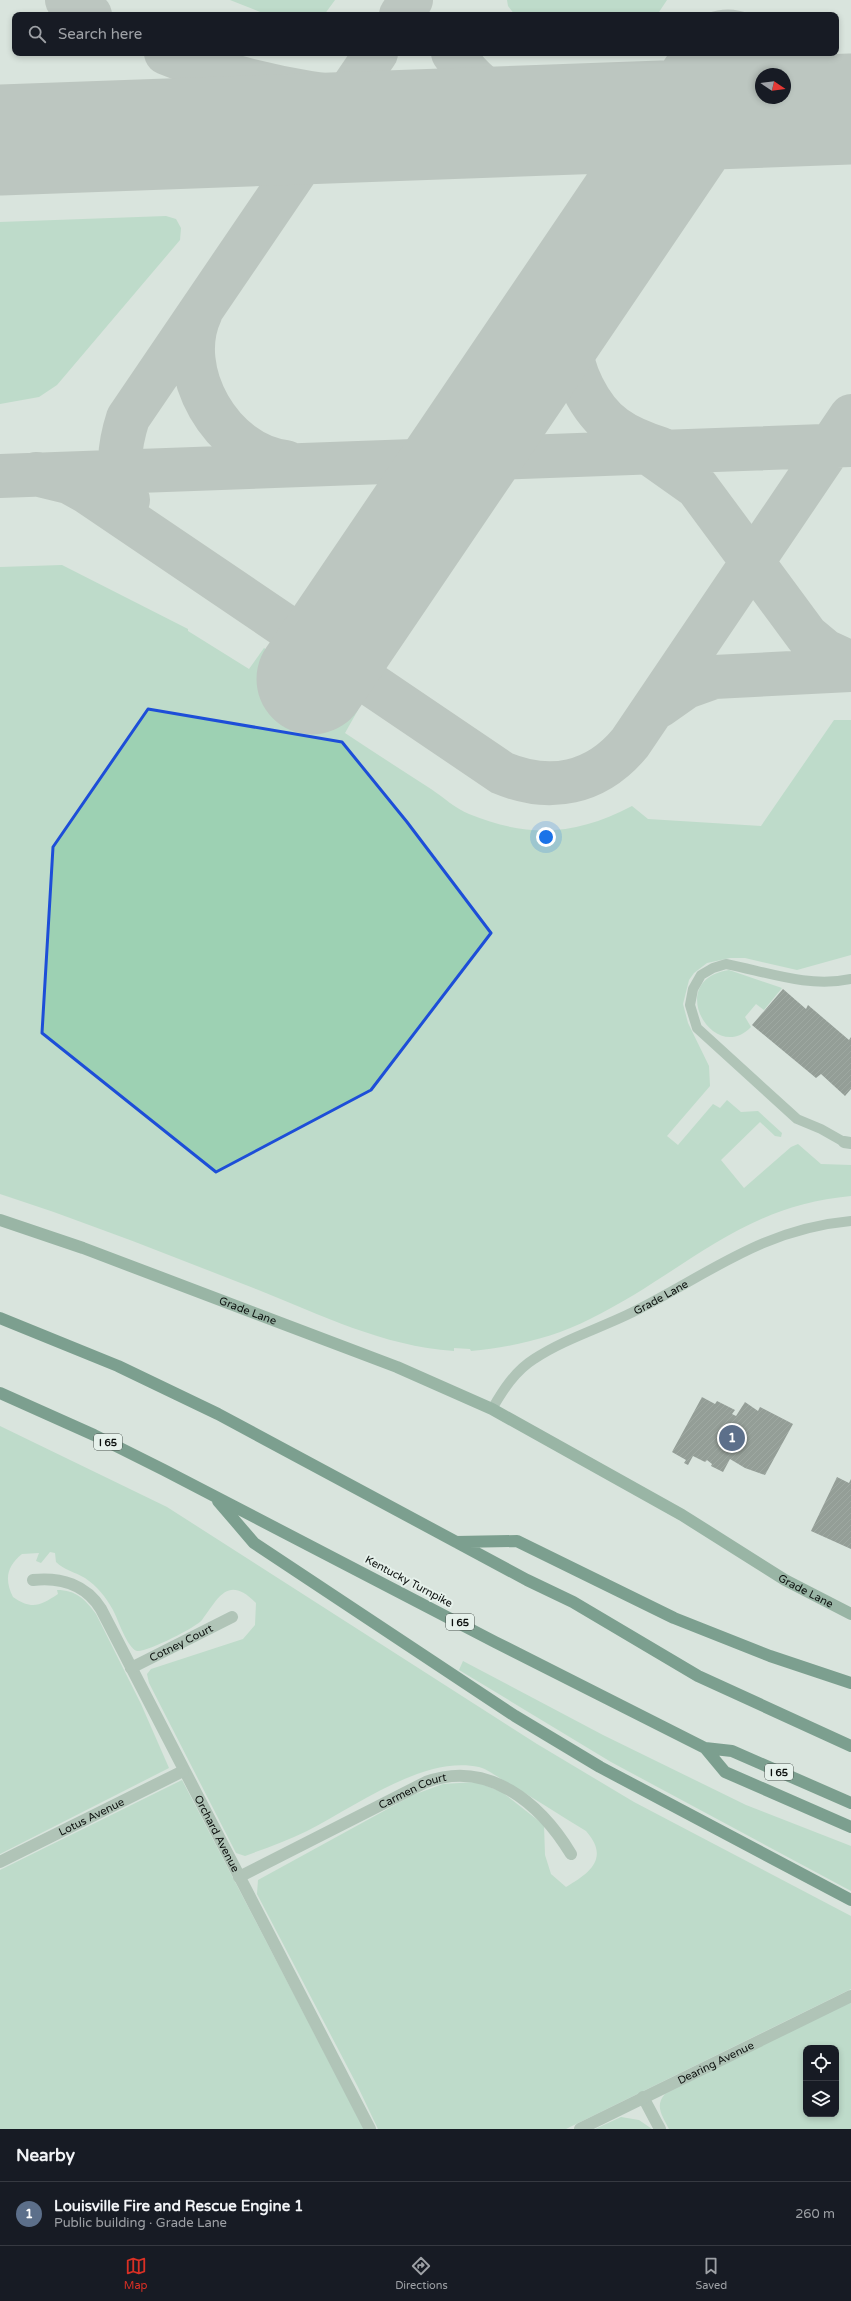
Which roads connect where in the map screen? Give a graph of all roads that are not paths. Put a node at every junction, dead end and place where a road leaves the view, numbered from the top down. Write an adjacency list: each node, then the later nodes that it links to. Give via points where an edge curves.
1 (851, 979): 2 (lane, via 809,982 726,964 701,975 692,989 690,1006 696,1028 797,1119)
2 (847, 1142)
3 (0, 1220): 7 (main road, Grade Lane, via 83,1248 397,1367)
4 (851, 1221): 7 (lane, Grade Lane, via 781,1235 738,1253 635,1311 564,1343 528,1364 507,1384)
5 (0, 1318): 9 (highway, via 118,1366 218,1414)
6 (0, 1394): 8 (highway, Kentucky Turnpike / I 65, via 94,1435)
7 (492, 1409): 11 (main road, Grade Lane, via 682,1515 785,1580)
8 (214, 1497): 16 (highway, Kentucky Turnpike / I 65, via 284,1530 494,1642); 23 (highway, via 254,1543 515,1716 600,1767)
9 (455, 1542): 14 (highway, via 518,1541 674,1618 770,1656); 15 (highway, via 573,1602 698,1676)
10 (33, 1580): 13 (street, Orchard Avenue, via 64,1581 93,1596)
11 (851, 1614)
12 (232, 1618): 13 (street, Cotney Court)
13 (131, 1668): 17 (street, Orchard Avenue)
14 (851, 1683)
15 (851, 1746)
16 (705, 1748): 18 (highway, Kentucky Turnpike / I 65, via 732,1751); 19 (highway, via 726,1772)
17 (183, 1771): 21 (street, Lotus Avenue); 22 (street, Orchard Avenue)
18 (851, 1803)
19 (851, 1827)
20 (571, 1854): 22 (street, Carmen Court, via 560,1836 532,1806 513,1792 479,1777 457,1774 441,1776 426,1782)
21 (0, 1862)
22 (239, 1877): 26 (street, Orchard Avenue)
23 (851, 1900)
24 (851, 1996): 25 (street, Dearing Avenue)
25 (643, 2098): 27 (street, Dearing Avenue); 28 (street)
26 (370, 2129)
27 (580, 2129)
28 (660, 2129)

